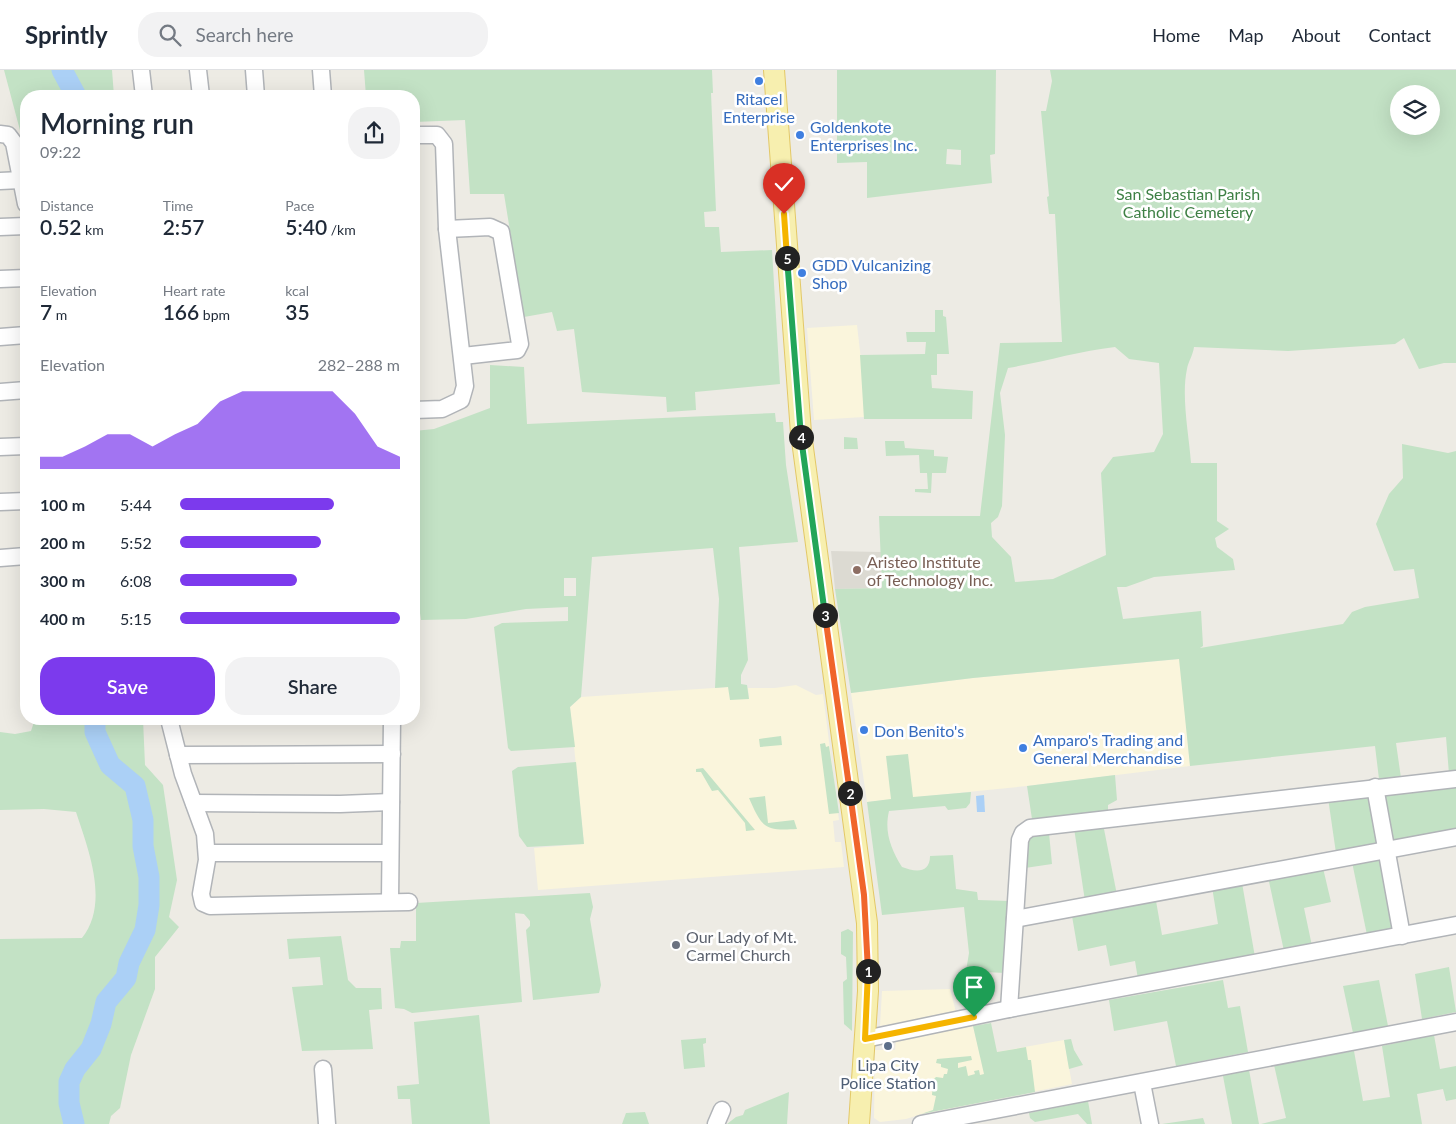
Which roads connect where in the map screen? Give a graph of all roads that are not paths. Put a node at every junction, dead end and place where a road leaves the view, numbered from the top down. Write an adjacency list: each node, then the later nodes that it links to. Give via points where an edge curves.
1 (141, 70): 6 (street)
2 (198, 70): 7 (street)
3 (254, 70): 8 (street)
4 (321, 70): 9 (street)
5 (774, 70): 51 (main road, via 801,433 864,895 868,963)
6 (143, 90)
7 (200, 90)
8 (256, 90)
9 (323, 90)
10 (0, 134): 12 (street, via 8,135 14,143)
11 (420, 135): 17 (street, via 433,134 443,140)
12 (20, 171)
13 (20, 180): 14 (street)
14 (0, 181)
15 (20, 226): 16 (street)
16 (0, 227)
17 (447, 229): 22 (street); 22 (street, via 490,227 500,232 520,344 517,350)
18 (20, 278): 19 (street)
19 (0, 279)
20 (20, 335): 21 (street)
21 (0, 337)
22 (463, 356): 25 (street, via 465,386 461,400 442,409)
23 (20, 390): 24 (street)
24 (0, 392)
25 (420, 410)
26 (20, 446): 27 (street)
27 (0, 447)
28 (20, 501): 29 (street)
29 (0, 502)
30 (20, 556): 31 (street)
31 (0, 558)
32 (171, 725): 34 (street)
33 (392, 725): 35 (street)
34 (178, 754): 35 (street); 38 (street)
35 (392, 754): 39 (street)
36 (1456, 779): 37 (street)
37 (1375, 787): 41 (street); 46 (street, via 1030,828 1020,840)
38 (194, 802): 39 (street); 42 (street, via 205,834)
39 (391, 802): 43 (street)
40 (1456, 837): 41 (street)
41 (1386, 851): 46 (street); 48 (street)
42 (207, 853): 43 (street); 44 (street, via 201,894 203,903 210,906)
43 (389, 854): 44 (street)
44 (390, 901): 45 (street)
45 (409, 902)
46 (1015, 919): 49 (street)
47 (1456, 925): 48 (street)
48 (1402, 936): 49 (street)
49 (1009, 1009): 51 (street)
50 (1456, 1022): 53 (street)
51 (865, 1039): 55 (main road)
52 (323, 1069): 54 (street)
53 (1142, 1083): 56 (street); 57 (street)
54 (327, 1124)
55 (859, 1124)
56 (921, 1124)
57 (1150, 1124)

